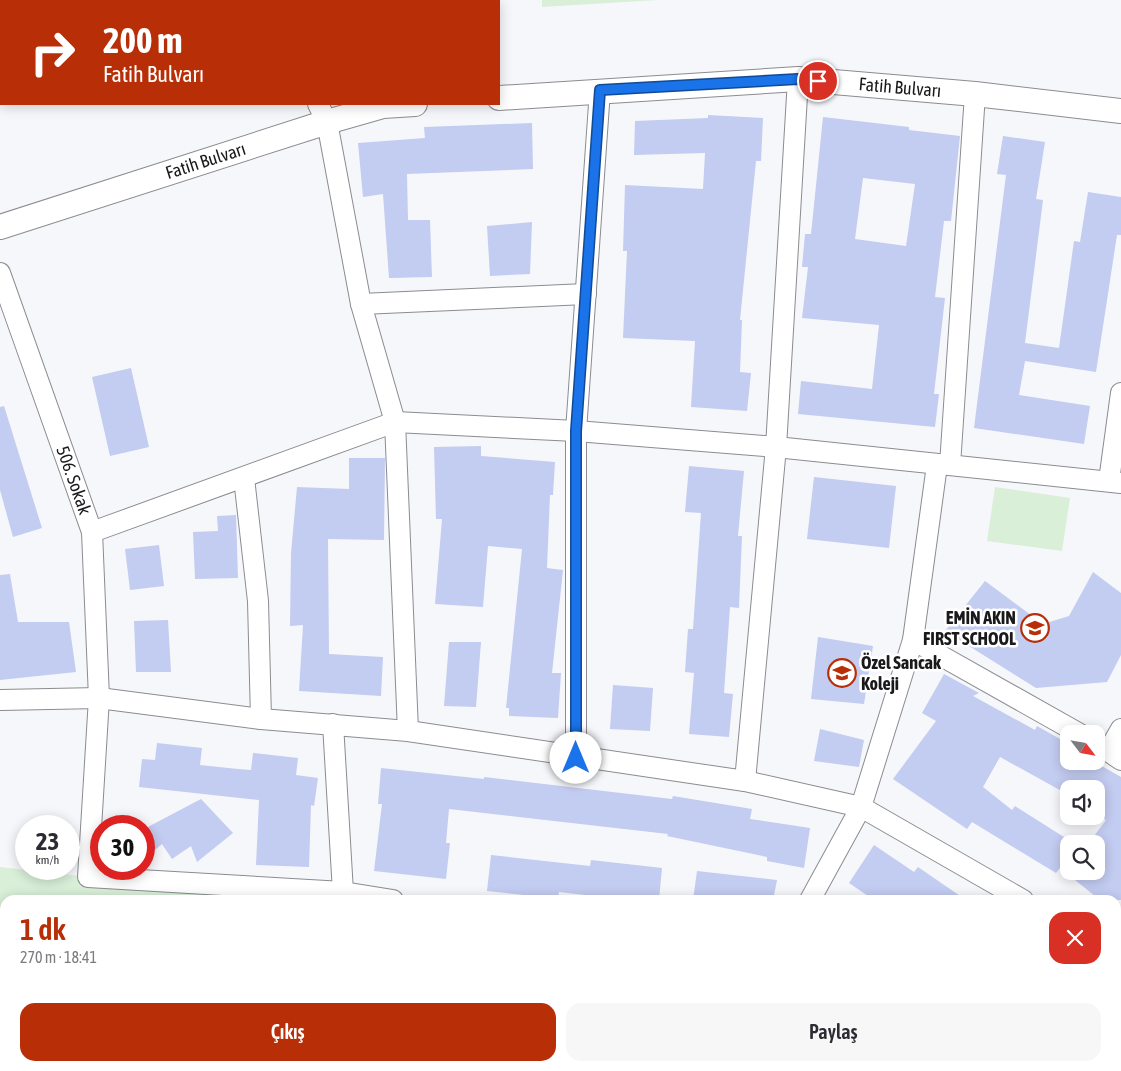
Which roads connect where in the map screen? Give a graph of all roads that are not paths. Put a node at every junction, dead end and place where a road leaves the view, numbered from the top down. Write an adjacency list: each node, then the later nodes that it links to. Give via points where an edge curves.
1 (798, 79): 2 (street, Fatih Bulvarı); 3 (street, Fatih Bulvarı); 15 (street)
2 (600, 90): 4 (street, Fatih Bulvarı); 10 (street)
3 (975, 94): 6 (street, Fatih Bulvarı); 16 (street)
4 (500, 98)
5 (383, 105): 7 (street, Fatih Bulvarı)
6 (1121, 111)
7 (323, 113): 8 (street, Fatih Bulvarı); 11 (street)
8 (0, 227)
9 (0, 272): 19 (street, 506. Sokak)
10 (586, 294): 11 (street); 14 (street)
11 (361, 304): 13 (street)
12 (1121, 394): 18 (street)
13 (395, 422): 14 (street); 17 (street); 27 (street)
14 (576, 431): 15 (street); 29 (street)
15 (776, 447): 16 (street); 30 (street)
16 (944, 465): 18 (street); 20 (street)
17 (244, 478): 19 (street); 23 (street, via 258,600)
18 (1115, 482)
19 (92, 532): 21 (street, 506. Sokak)
20 (913, 640): 25 (street); 31 (street)
21 (99, 698): 22 (street); 23 (street); 32 (street, 506. Sokak, via 88,877)
22 (0, 700)
23 (261, 719): 24 (street)
24 (333, 724): 27 (street); 32 (street)
25 (1064, 725)
26 (1121, 728): 28 (street)
27 (408, 731): 29 (street)
28 (1109, 751)
29 (576, 758): 30 (street)
30 (745, 781): 31 (street)
31 (861, 807): 34 (street); 35 (street)
32 (343, 892): 33 (street)
33 (362, 895)
34 (813, 895)
35 (1015, 895)

